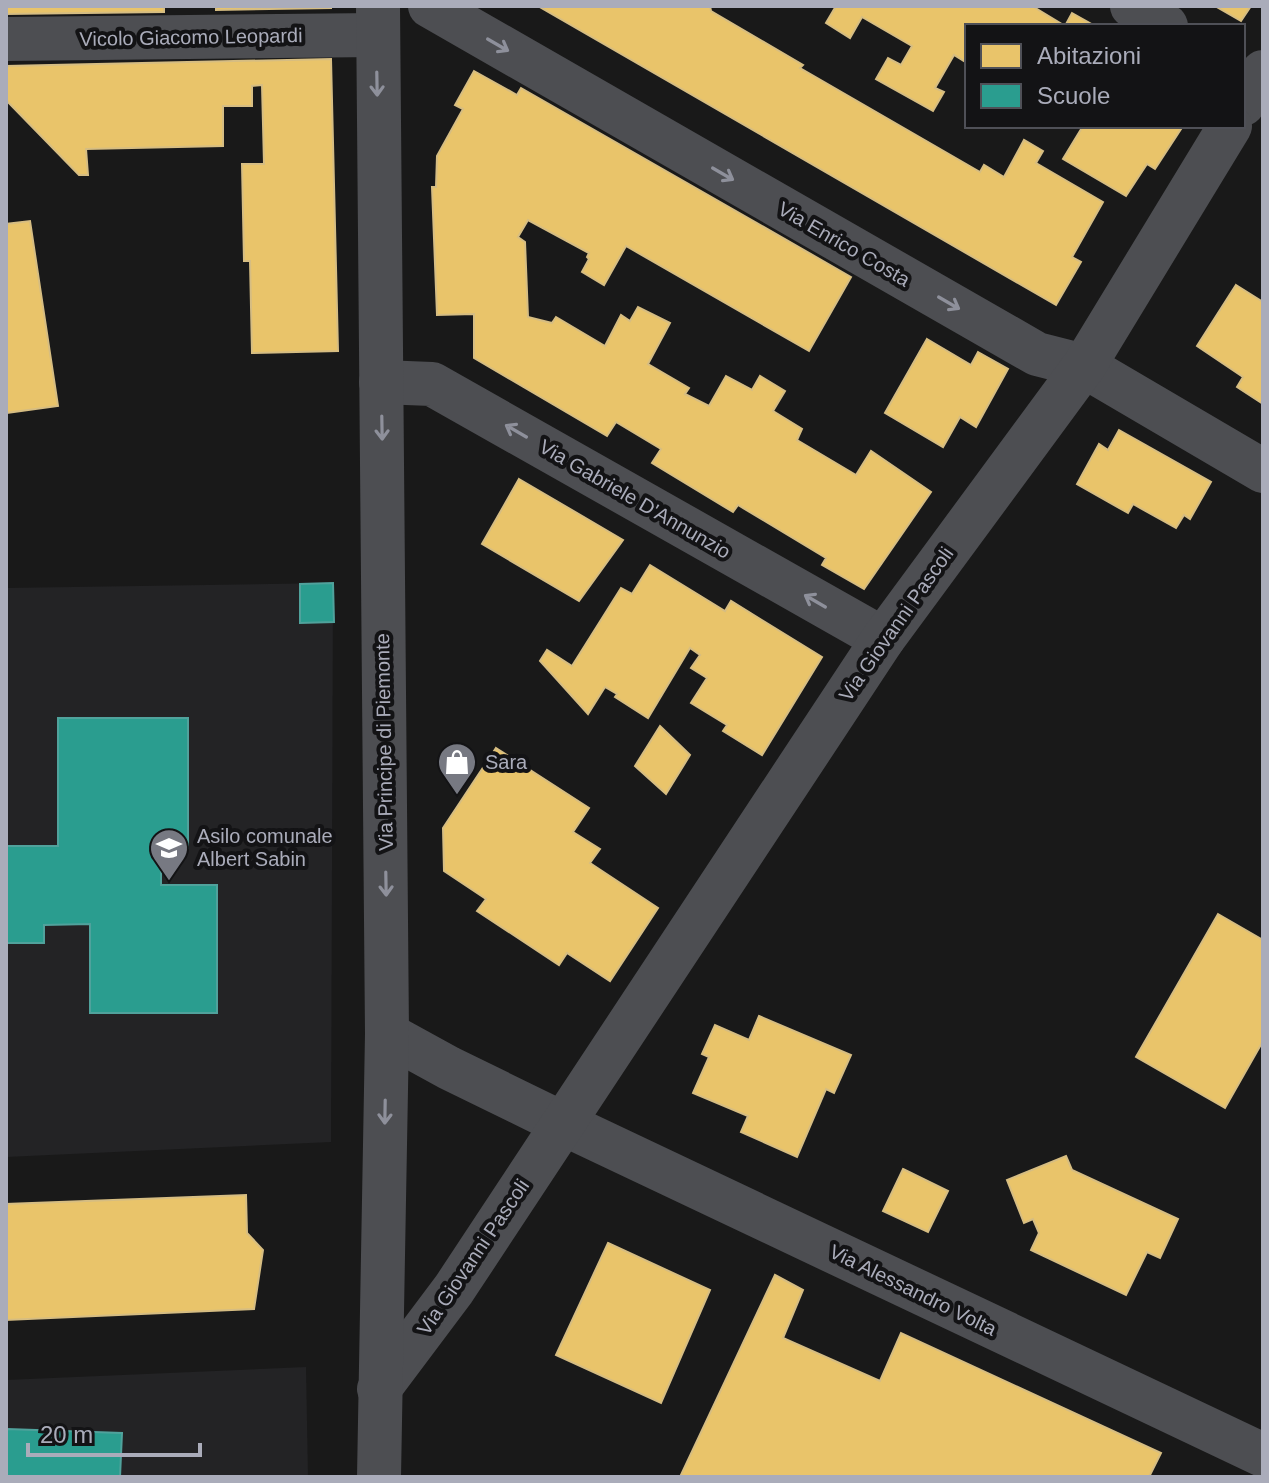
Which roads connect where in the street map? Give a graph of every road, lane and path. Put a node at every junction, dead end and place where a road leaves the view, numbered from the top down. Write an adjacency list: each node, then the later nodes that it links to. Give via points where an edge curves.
1 (430, 6): 7 (street, Via Enrico Costa, one-way to 7, via 1037,354)
2 (1132, 6): 4 (street)
3 (377, 20): 5 (street, Vicolo Giacomo Leopardi); 8 (street, Via Principe di Piemonte, one-way to 8)
4 (1163, 24)
5 (6, 39)
6 (1229, 128): 7 (street, Via Giovanni Pascoli)
7 (1084, 366): 9 (street, Via Enrico Costa); 10 (street, Via Giovanni Pascoli)
8 (381, 382): 10 (street, Via Gabriele D'Annunzio, one-way to 8, via 432,384); 11 (street, Via Principe di Piemonte, one-way to 11)
9 (1263, 471)
10 (883, 639): 12 (street, Via Giovanni Pascoli)
11 (387, 1034): 12 (street); 13 (street, Via Principe di Piemonte, one-way to 13)
12 (563, 1123): 13 (street, Via Giovanni Pascoli, via 454,1289); 14 (street, Via Alessandro Volta)
13 (379, 1389): 15 (street, Via Principe di Piemonte)
14 (1263, 1455)
15 (379, 1477)

